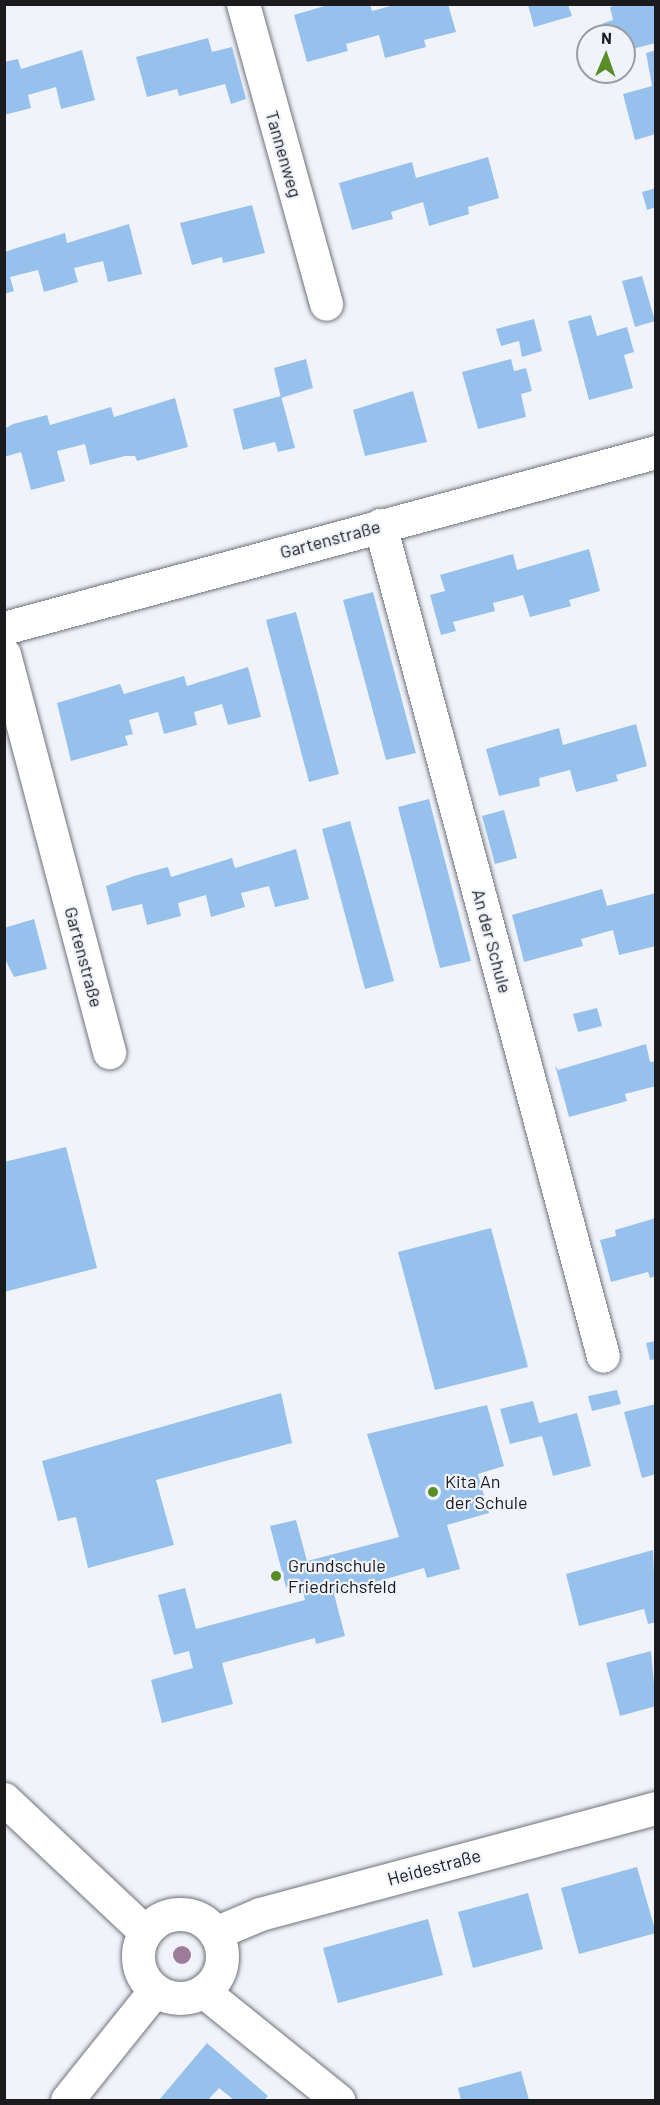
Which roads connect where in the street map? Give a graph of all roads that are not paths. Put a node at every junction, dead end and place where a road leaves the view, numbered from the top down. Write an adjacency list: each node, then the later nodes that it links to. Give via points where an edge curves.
1 (243, 4): 2 (street, Tannenweg)
2 (326, 304)
3 (656, 452): 4 (street, Gartenstraße)
4 (381, 525): 5 (street, Gartenstraße); 8 (street, An der Schule)
5 (4, 628)
6 (4, 654): 7 (street, Gartenstraße)
7 (109, 1052)
8 (603, 1356)
9 (4, 1799): 11 (street)
10 (656, 1808): 12 (street, Heidestraße, via 260,1914)
11 (145, 1932): 12 (street, via 155,1922 181,1914 206,1923); 13 (street, via 138,1956 146,1981)
12 (215, 1933): 14 (street, via 222,1959 213,1983)
13 (155, 1990): 14 (street, via 179,1998); 15 (street)
14 (203, 1991): 16 (street)
15 (67, 2100)
16 (338, 2100)

